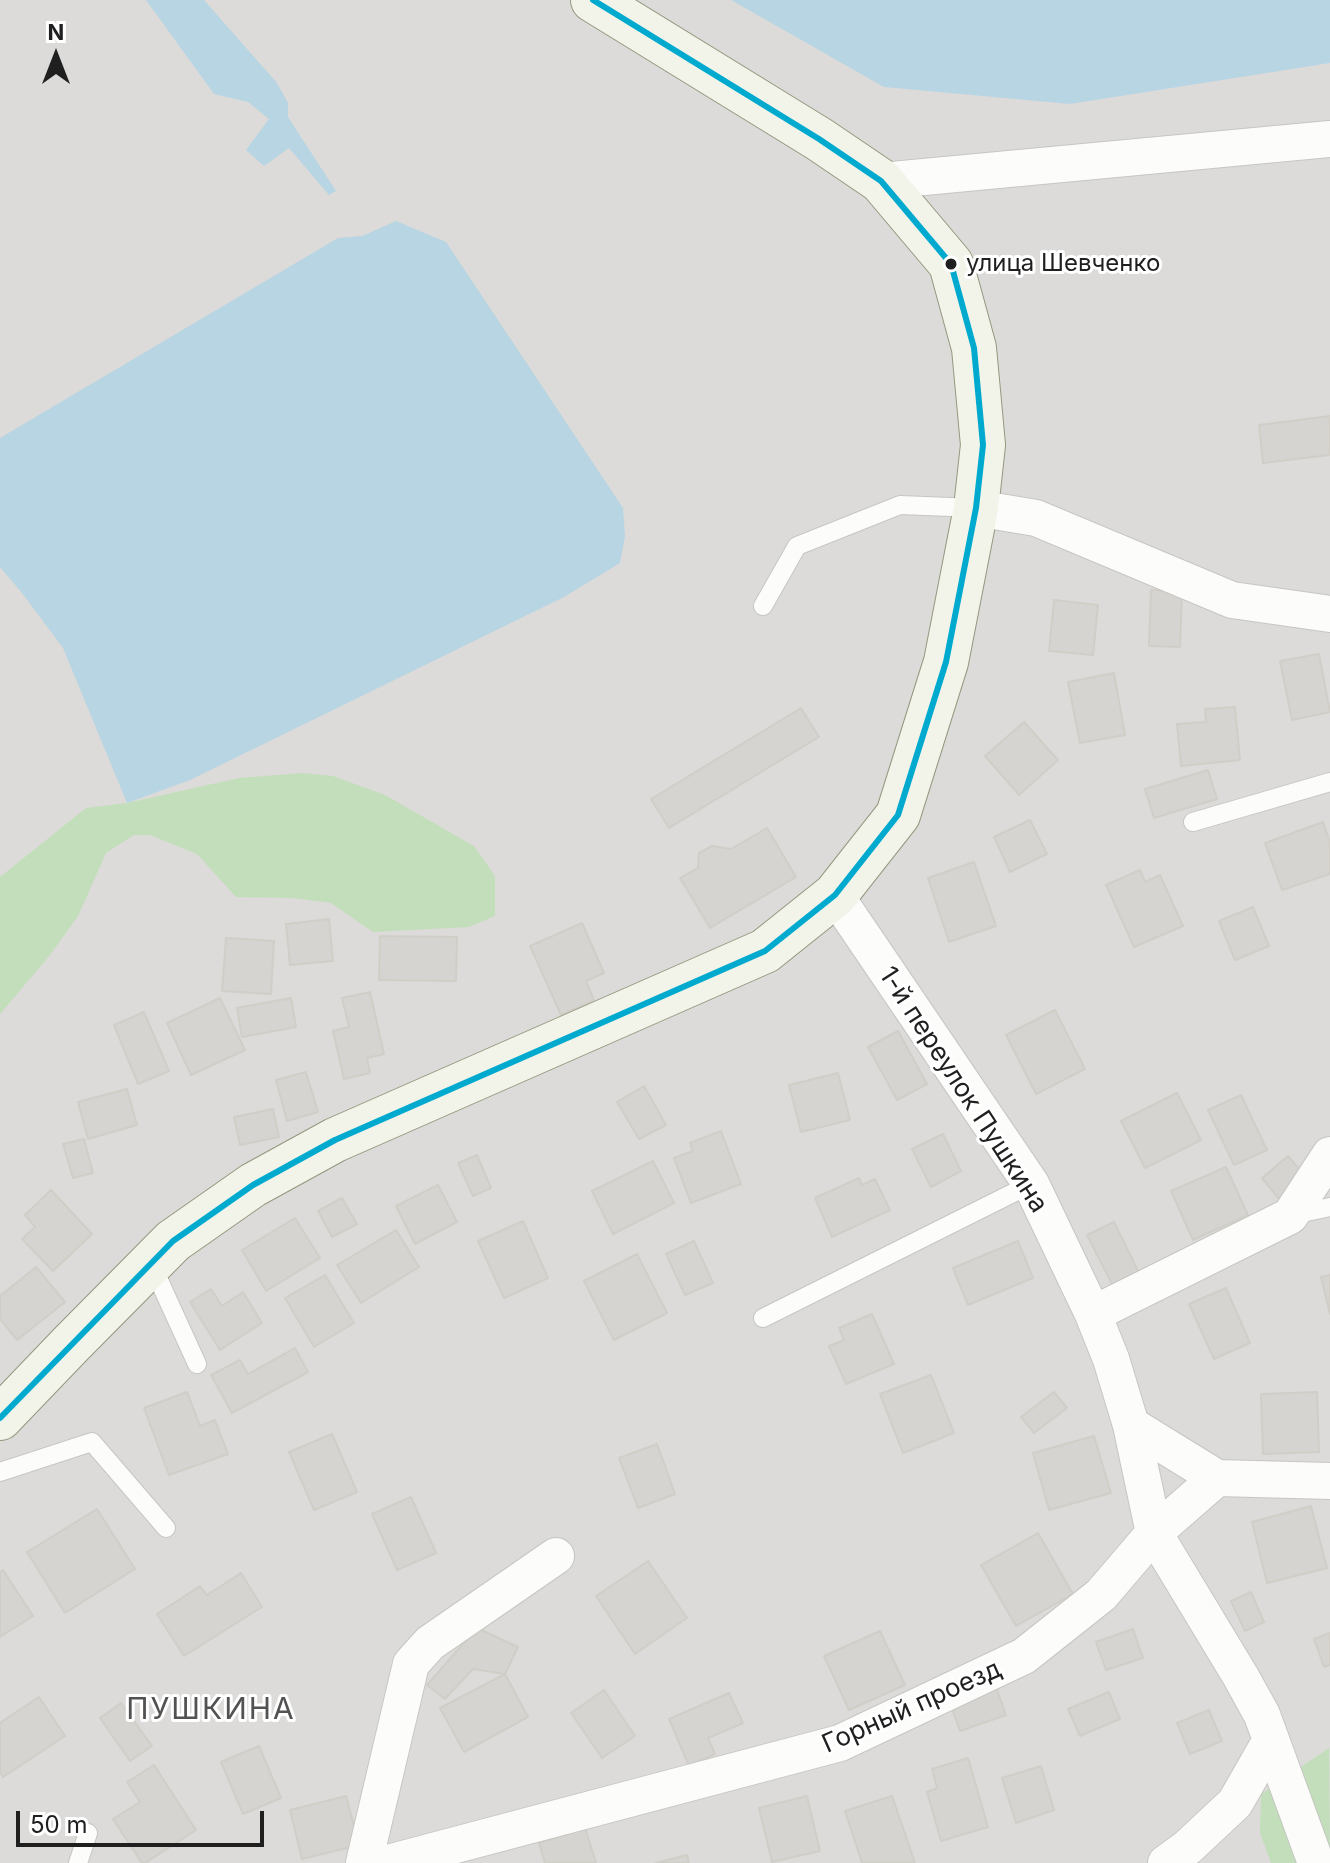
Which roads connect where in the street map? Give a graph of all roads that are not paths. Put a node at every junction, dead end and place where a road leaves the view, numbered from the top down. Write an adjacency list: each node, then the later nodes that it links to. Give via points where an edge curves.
1 (593, 0): 3 (street)
2 (1330, 139): 3 (street)
3 (881, 181): 4 (street, via 951,264 974,348 983,445)
4 (976, 508): 5 (lane, via 900,505 797,546); 6 (street, via 1036,518 1232,600); 9 (street, via 946,662 898,815)
5 (763, 606)
6 (1330, 614)
7 (1330, 782): 8 (lane)
8 (1193, 822)
9 (835, 895): 11 (street, 1-й переулок Пушкина); 14 (street, via 765,951 335,1140 253,1185 173,1241)
10 (1330, 1155): 13 (street)
11 (1031, 1184): 15 (street, 1-й переулок Пушкина); 16 (lane)
12 (1330, 1207): 13 (lane)
13 (1290, 1216): 15 (street)
14 (151, 1263): 17 (lane); 18 (street)
15 (1093, 1314): 19 (street, 1-й переулок Пушкина)
16 (763, 1318)
17 (197, 1364)
18 (0, 1418)
19 (1131, 1425): 21 (street); 24 (street, 1-й переулок Пушкина)
20 (0, 1472): 23 (lane, via 92,1442)
21 (1217, 1478): 22 (street); 24 (street, Горный проезд)
22 (1330, 1481)
23 (166, 1528)
24 (1154, 1533): 26 (street, 1-й переулок Пушкина, via 1241,1677); 30 (street, Горный проезд, via 1101,1595 1024,1656 840,1743)
25 (556, 1556): 29 (street, via 430,1643 411,1664)
26 (1271, 1740): 31 (street, via 1235,1803); 32 (street, 1-й переулок Пушкина)
27 (88, 1833): 28 (lane)
28 (78, 1863)
29 (364, 1863)
30 (388, 1863)
31 (1166, 1863)
32 (1316, 1863)

